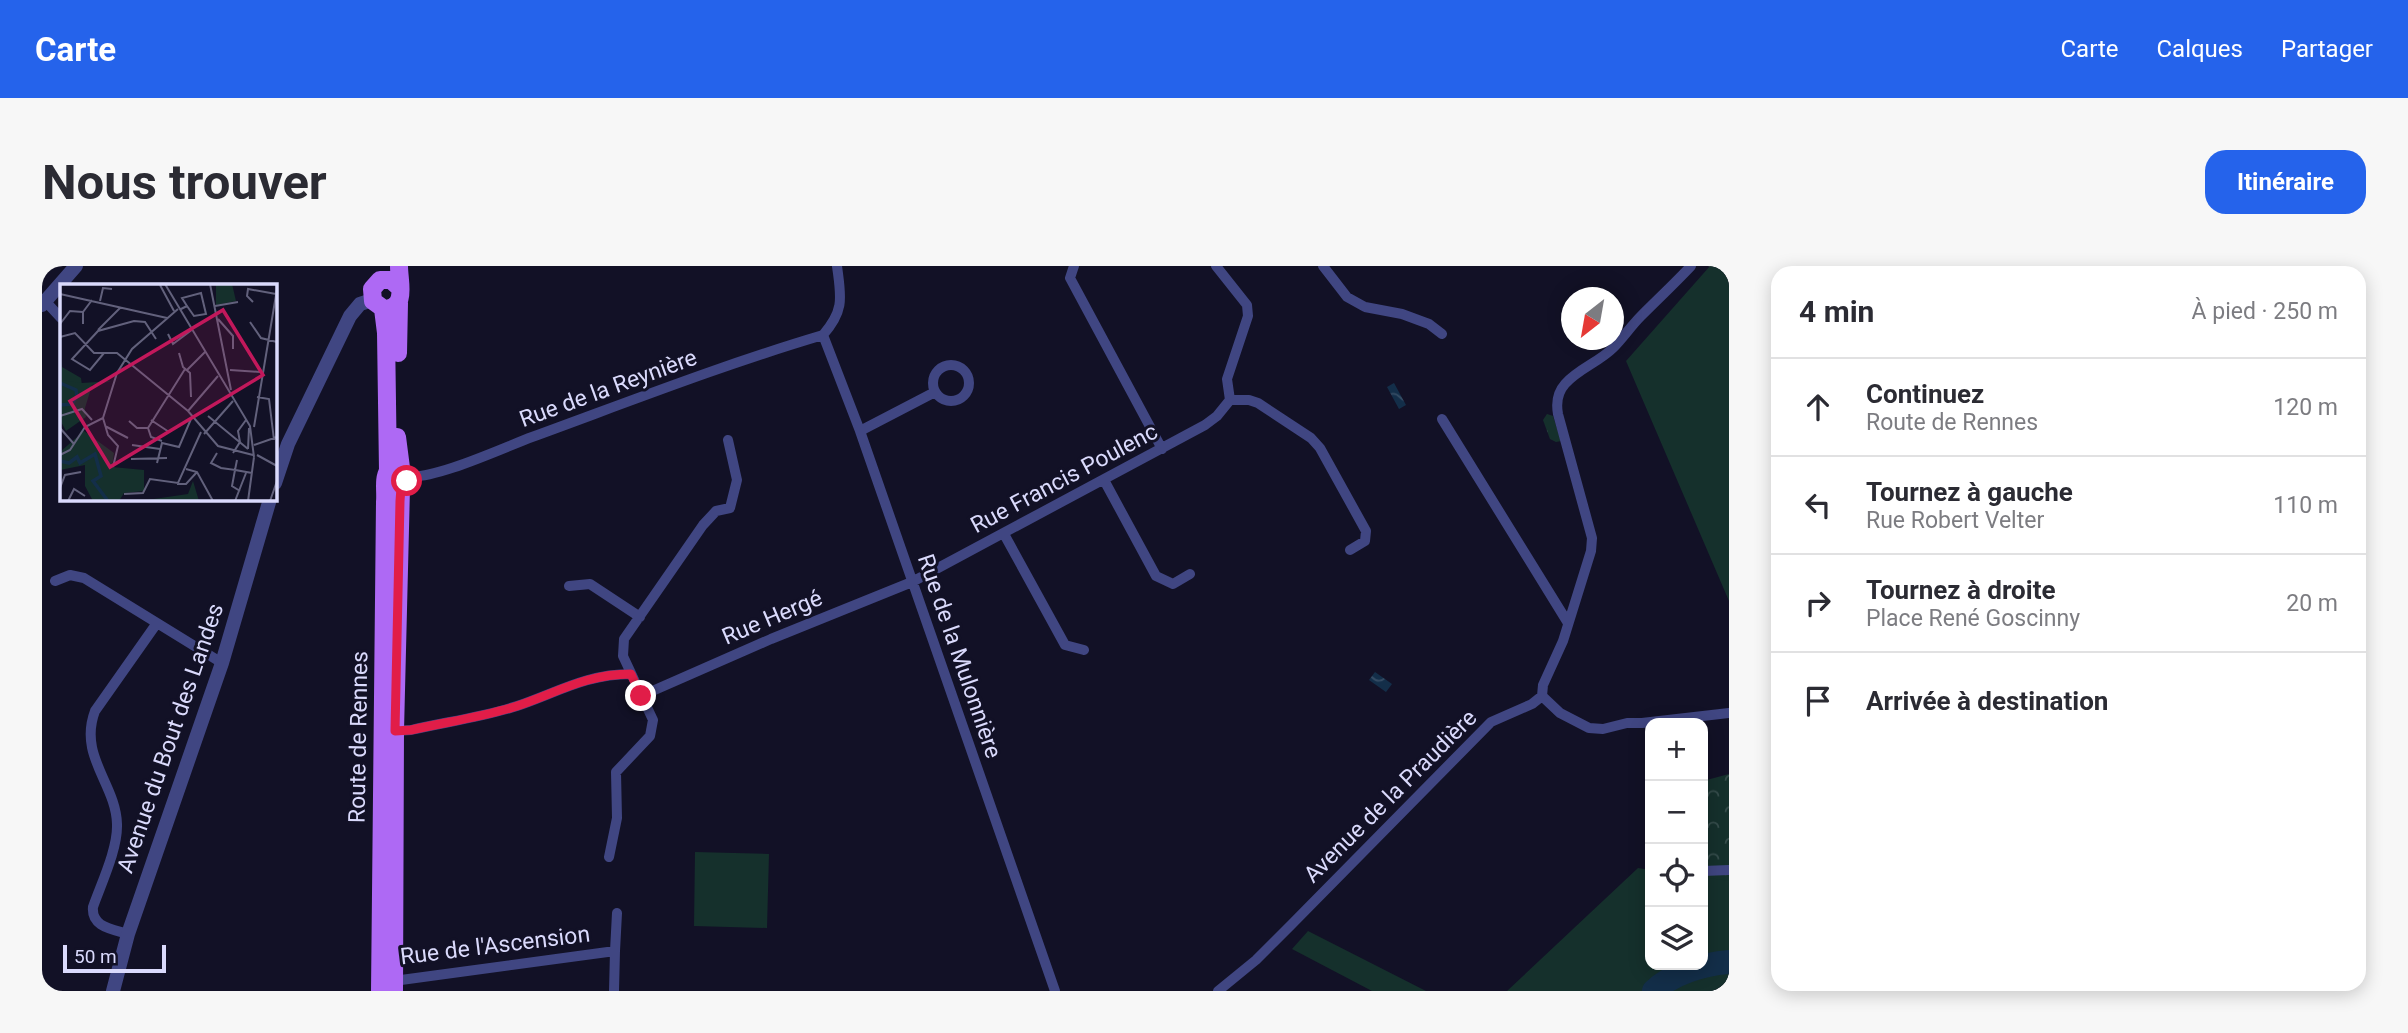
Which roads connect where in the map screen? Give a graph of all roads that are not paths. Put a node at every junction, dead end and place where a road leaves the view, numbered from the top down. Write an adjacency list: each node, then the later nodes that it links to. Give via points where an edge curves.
1 (76, 266): 9 (street)
2 (400, 266): 10 (main road, Route de Rennes)
3 (837, 266): 13 (street, via 841,301 835,321)
4 (1074, 266): 19 (street, via 1070,278)
5 (1216, 266): 15 (street, via 1247,305 1248,316 1227,379)
6 (1323, 266): 12 (street, via 1347,297 1365,307 1411,317)
7 (1691, 266): 32 (street, via 1614,348 1571,378 1559,394 1558,414 1592,538)
8 (380, 273): 10 (main road, via 391,279)
9 (45, 297): 11 (street)
10 (388, 300): 20 (street, via 355,308); 21 (main road, Route de Rennes)
11 (60, 317)
12 (1443, 334)
13 (823, 335): 17 (street, Rue de la Mulonnière); 21 (street, Rue de la Reynière, via 443,470)
14 (935, 392): 17 (street)
15 (1230, 400): 19 (street, Rue Francis Poulenc, via 1205,425); 25 (street, via 1258,403 1320,447 1366,531 1366,541)
16 (1442, 419): 32 (street)
17 (860, 431): 28 (street, Rue de la Mulonnière)
18 (728, 440): 30 (street, via 737,480 730,508 716,511 703,525)
19 (1162, 449): 22 (street, Rue Francis Poulenc)
20 (277, 465)
21 (397, 478): 41 (main road, Route de Rennes); 48 (main road, Route de Rennes, via 385,502)
22 (1104, 480): 24 (street, Rue Francis Poulenc); 26 (street, via 1156,576 1173,584)
23 (270, 500): 34 (street, Avenue du Bout des Landes)
24 (1004, 534): 28 (street, Rue Francis Poulenc); 33 (street, via 1065,645)
25 (1350, 550)
26 (1190, 574)
27 (55, 581): 31 (street, via 70,575 84,578)
28 (912, 582): 36 (street, Rue Hergé); 51 (street, Rue de la Mulonnière)
29 (569, 586): 30 (street, via 590,584)
30 (640, 617): 35 (street, via 624,639 623,656)
31 (157, 623): 34 (street); 46 (street, via 90,723 94,754 117,825 92,914 100,925)
32 (1568, 623): 37 (street)
33 (1084, 650)
34 (222, 663): 46 (street, Avenue du Bout des Landes)
35 (631, 674): 36 (street); 41 (street, via 575,682 516,706)
36 (646, 694): 42 (street, via 653,720 650,736 616,772 617,818)
37 (1542, 696): 39 (street, via 1560,713 1589,728); 52 (street, Avenue de la Praudière, via 1491,722 1265,951)
38 (1729, 713): 39 (street)
39 (1642, 723): 40 (street)
40 (1645, 727)
41 (395, 731): 48 (main road, Route de Rennes)
42 (609, 857)
43 (1729, 870): 44 (street)
44 (1708, 871)
45 (617, 913): 47 (street, Rue de l'Ascension)
46 (128, 934): 49 (street, Avenue du Bout des Landes)
47 (615, 951): 48 (street, Rue de l'Ascension); 50 (street, Rue de l'Ascension)
48 (387, 986)
49 (113, 991)
50 (614, 991)
51 (1055, 991)
52 (1218, 991)

